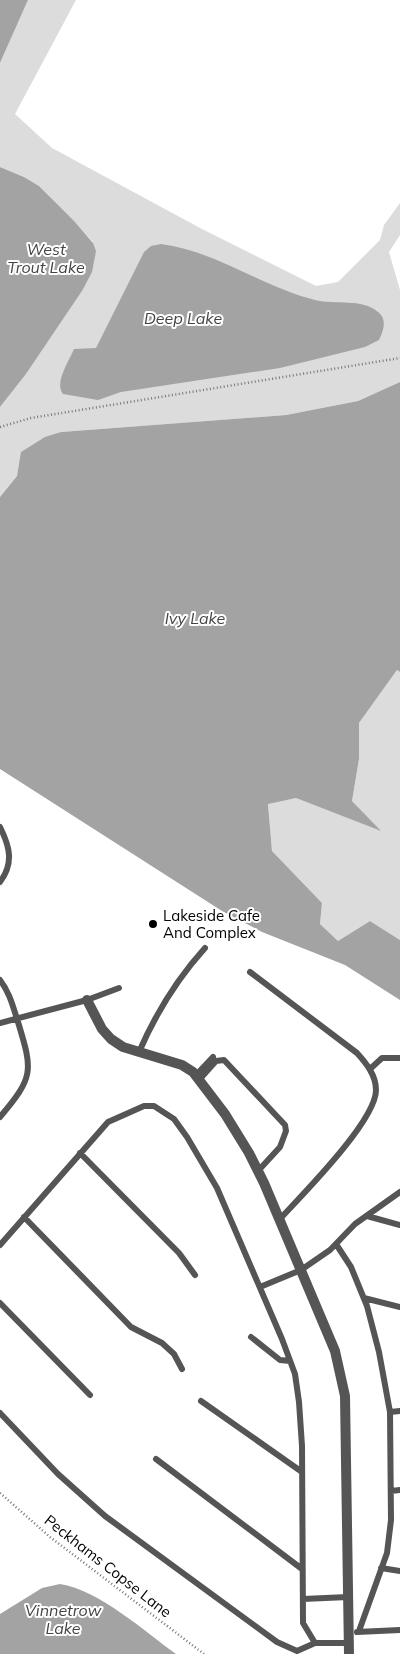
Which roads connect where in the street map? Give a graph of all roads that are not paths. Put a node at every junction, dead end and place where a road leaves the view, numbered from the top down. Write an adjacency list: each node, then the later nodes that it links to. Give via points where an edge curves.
1 (0, 827): 2 (lane, via 10,854 6,874)
2 (0, 882)
3 (205, 948): 10 (lane, via 165,999)
4 (250, 972): 13 (lane, via 356,1054)
5 (0, 980): 8 (lane, via 12,999)
6 (119, 988): 7 (lane)
7 (87, 1000): 8 (lane); 10 (street, via 111,1039)
8 (17, 1019): 9 (lane); 15 (lane, via 29,1062 21,1090)
9 (0, 1023)
10 (139, 1052): 14 (street, via 168,1058)
11 (213, 1056): 14 (lane)
12 (400, 1058): 13 (lane, via 382,1058)
13 (370, 1069): 21 (lane, via 376,1090 371,1107 327,1167)
14 (197, 1078): 17 (street, via 225,1114); 17 (lane, via 216,1061 224,1060 285,1126 280,1147)
15 (0, 1117)
16 (80, 1153): 20 (lane); 26 (lane, via 179,1253); 27 (lane, via 108,1122 128,1111 154,1106 166,1112 187,1137 217,1188)
17 (258, 1171): 21 (street)
18 (400, 1192): 19 (lane)
19 (367, 1216): 22 (lane); 23 (lane)
20 (24, 1217): 24 (lane); 33 (lane, via 131,1327 162,1343 174,1354)
21 (280, 1220): 25 (street)
22 (400, 1225)
23 (336, 1244): 25 (lane); 28 (lane, via 351,1267)
24 (0, 1245)
25 (301, 1270): 27 (lane); 46 (street, via 335,1351 345,1396)
26 (195, 1275)
27 (260, 1287): 32 (lane)
28 (364, 1298): 30 (lane); 37 (lane, via 379,1352)
29 (0, 1303): 34 (lane)
30 (400, 1307)
31 (251, 1337): 32 (lane, via 280,1360)
32 (290, 1361): 40 (lane, via 299,1402)
33 (182, 1369)
34 (90, 1395)
35 (201, 1401): 40 (lane)
36 (400, 1411): 37 (lane)
37 (390, 1412): 42 (lane)
38 (0, 1413): 50 (lane, via 58,1474 105,1516 277,1642 297,1651)
39 (156, 1459): 44 (lane)
40 (302, 1472): 44 (lane)
41 (400, 1490): 42 (lane)
42 (391, 1491): 43 (lane, via 391,1520)
43 (381, 1568): 45 (lane); 49 (lane)
44 (302, 1569): 47 (lane)
45 (400, 1571)
46 (348, 1598): 47 (lane); 49 (street)
47 (303, 1599): 50 (lane, via 303,1623)
48 (400, 1630): 49 (lane)
49 (351, 1641): 50 (lane)
50 (315, 1643)

